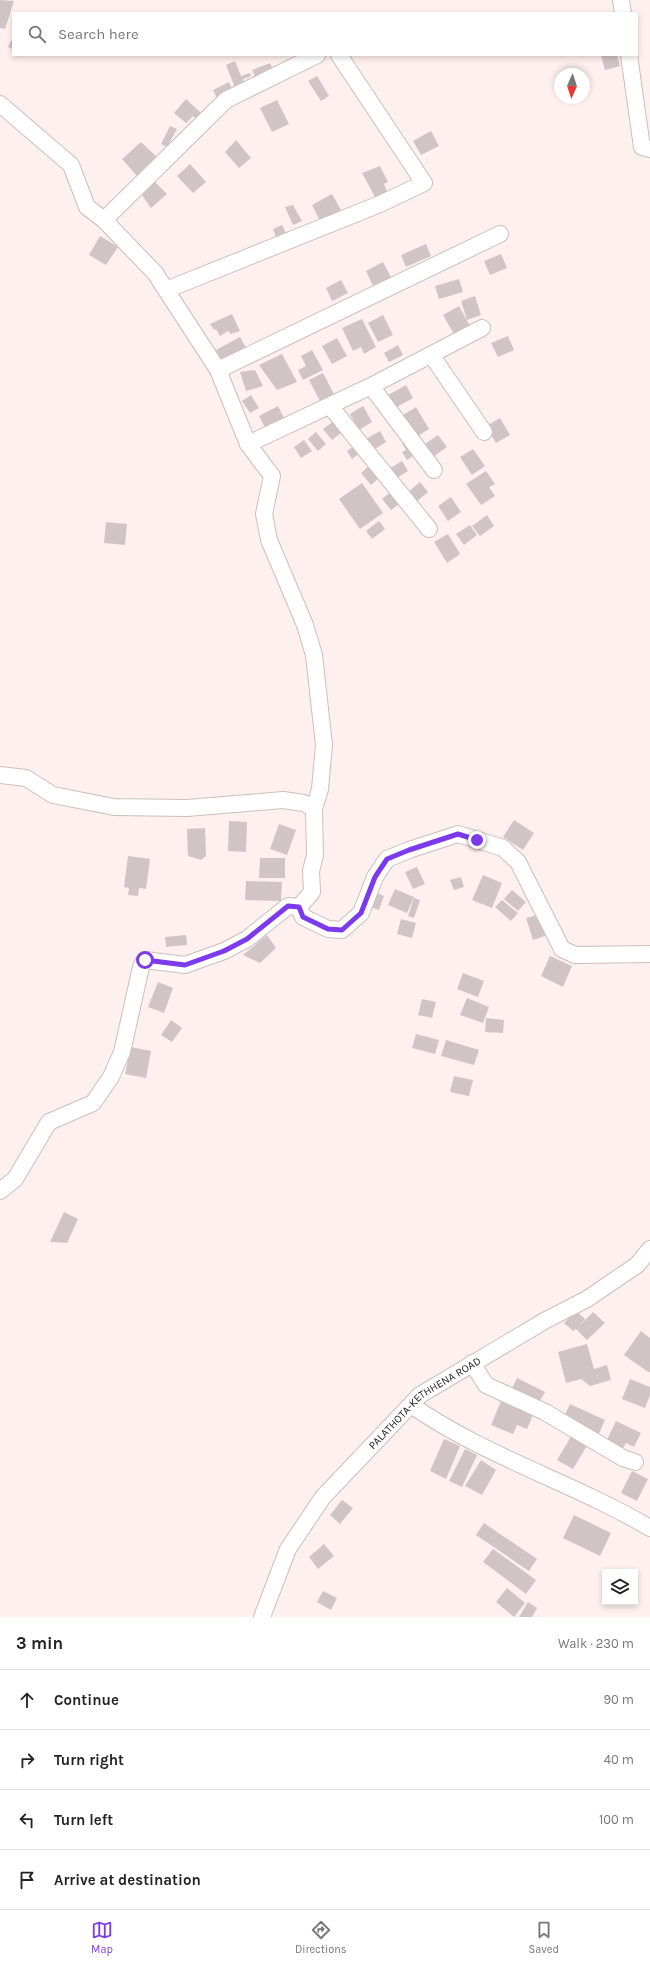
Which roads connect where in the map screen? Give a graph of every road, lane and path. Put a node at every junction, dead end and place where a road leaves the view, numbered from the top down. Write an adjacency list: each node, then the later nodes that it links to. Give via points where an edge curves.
1 (621, 0): 2 (street)
2 (623, 12)
3 (315, 56): 8 (street, via 226,100)
4 (340, 56): 10 (street, via 424,183 380,204)
5 (629, 56): 7 (street, via 642,147)
6 (0, 104): 8 (street, via 71,165 87,208)
7 (650, 149)
8 (104, 220): 10 (street, via 155,273)
9 (500, 234): 13 (street)
10 (166, 290): 13 (street)
11 (482, 328): 12 (street)
12 (432, 356): 14 (street); 16 (street)
13 (218, 370): 17 (street)
14 (371, 386): 15 (street); 18 (street)
15 (330, 406): 17 (street); 19 (street)
16 (484, 432)
17 (248, 444): 21 (street, via 272,476 264,514 269,540 306,625 314,655 324,744 320,789)
18 (434, 470)
19 (429, 529)
20 (0, 775): 21 (street, via 26,778 53,795 114,807 187,808 282,800 304,803)
21 (314, 809): 22 (street, via 315,855 311,871 312,892)
22 (299, 907): 23 (street, via 303,917 328,929 342,930 361,913 375,877 387,859 458,834 503,848 518,862 562,949 575,955); 24 (street, via 288,906 247,939 224,951 185,965 145,960 141,967 122,1052 111,1077 93,1103 49,1122 15,1179)
23 (650, 954)
24 (0, 1191)
25 (650, 1249): 26 (street, PALATHOTA-KETHHENA ROAD, via 637,1265 587,1299)
26 (472, 1363): 27 (street, PALATHOTA-KETHHENA ROAD, via 420,1395); 28 (street, via 486,1385 545,1412 623,1458)
27 (411, 1405): 29 (street, via 437,1423 481,1447 585,1494); 30 (street, PALATHOTA-KETHHENA ROAD, via 323,1497 288,1549)
28 (635, 1462)
29 (650, 1528)
30 (262, 1617)

